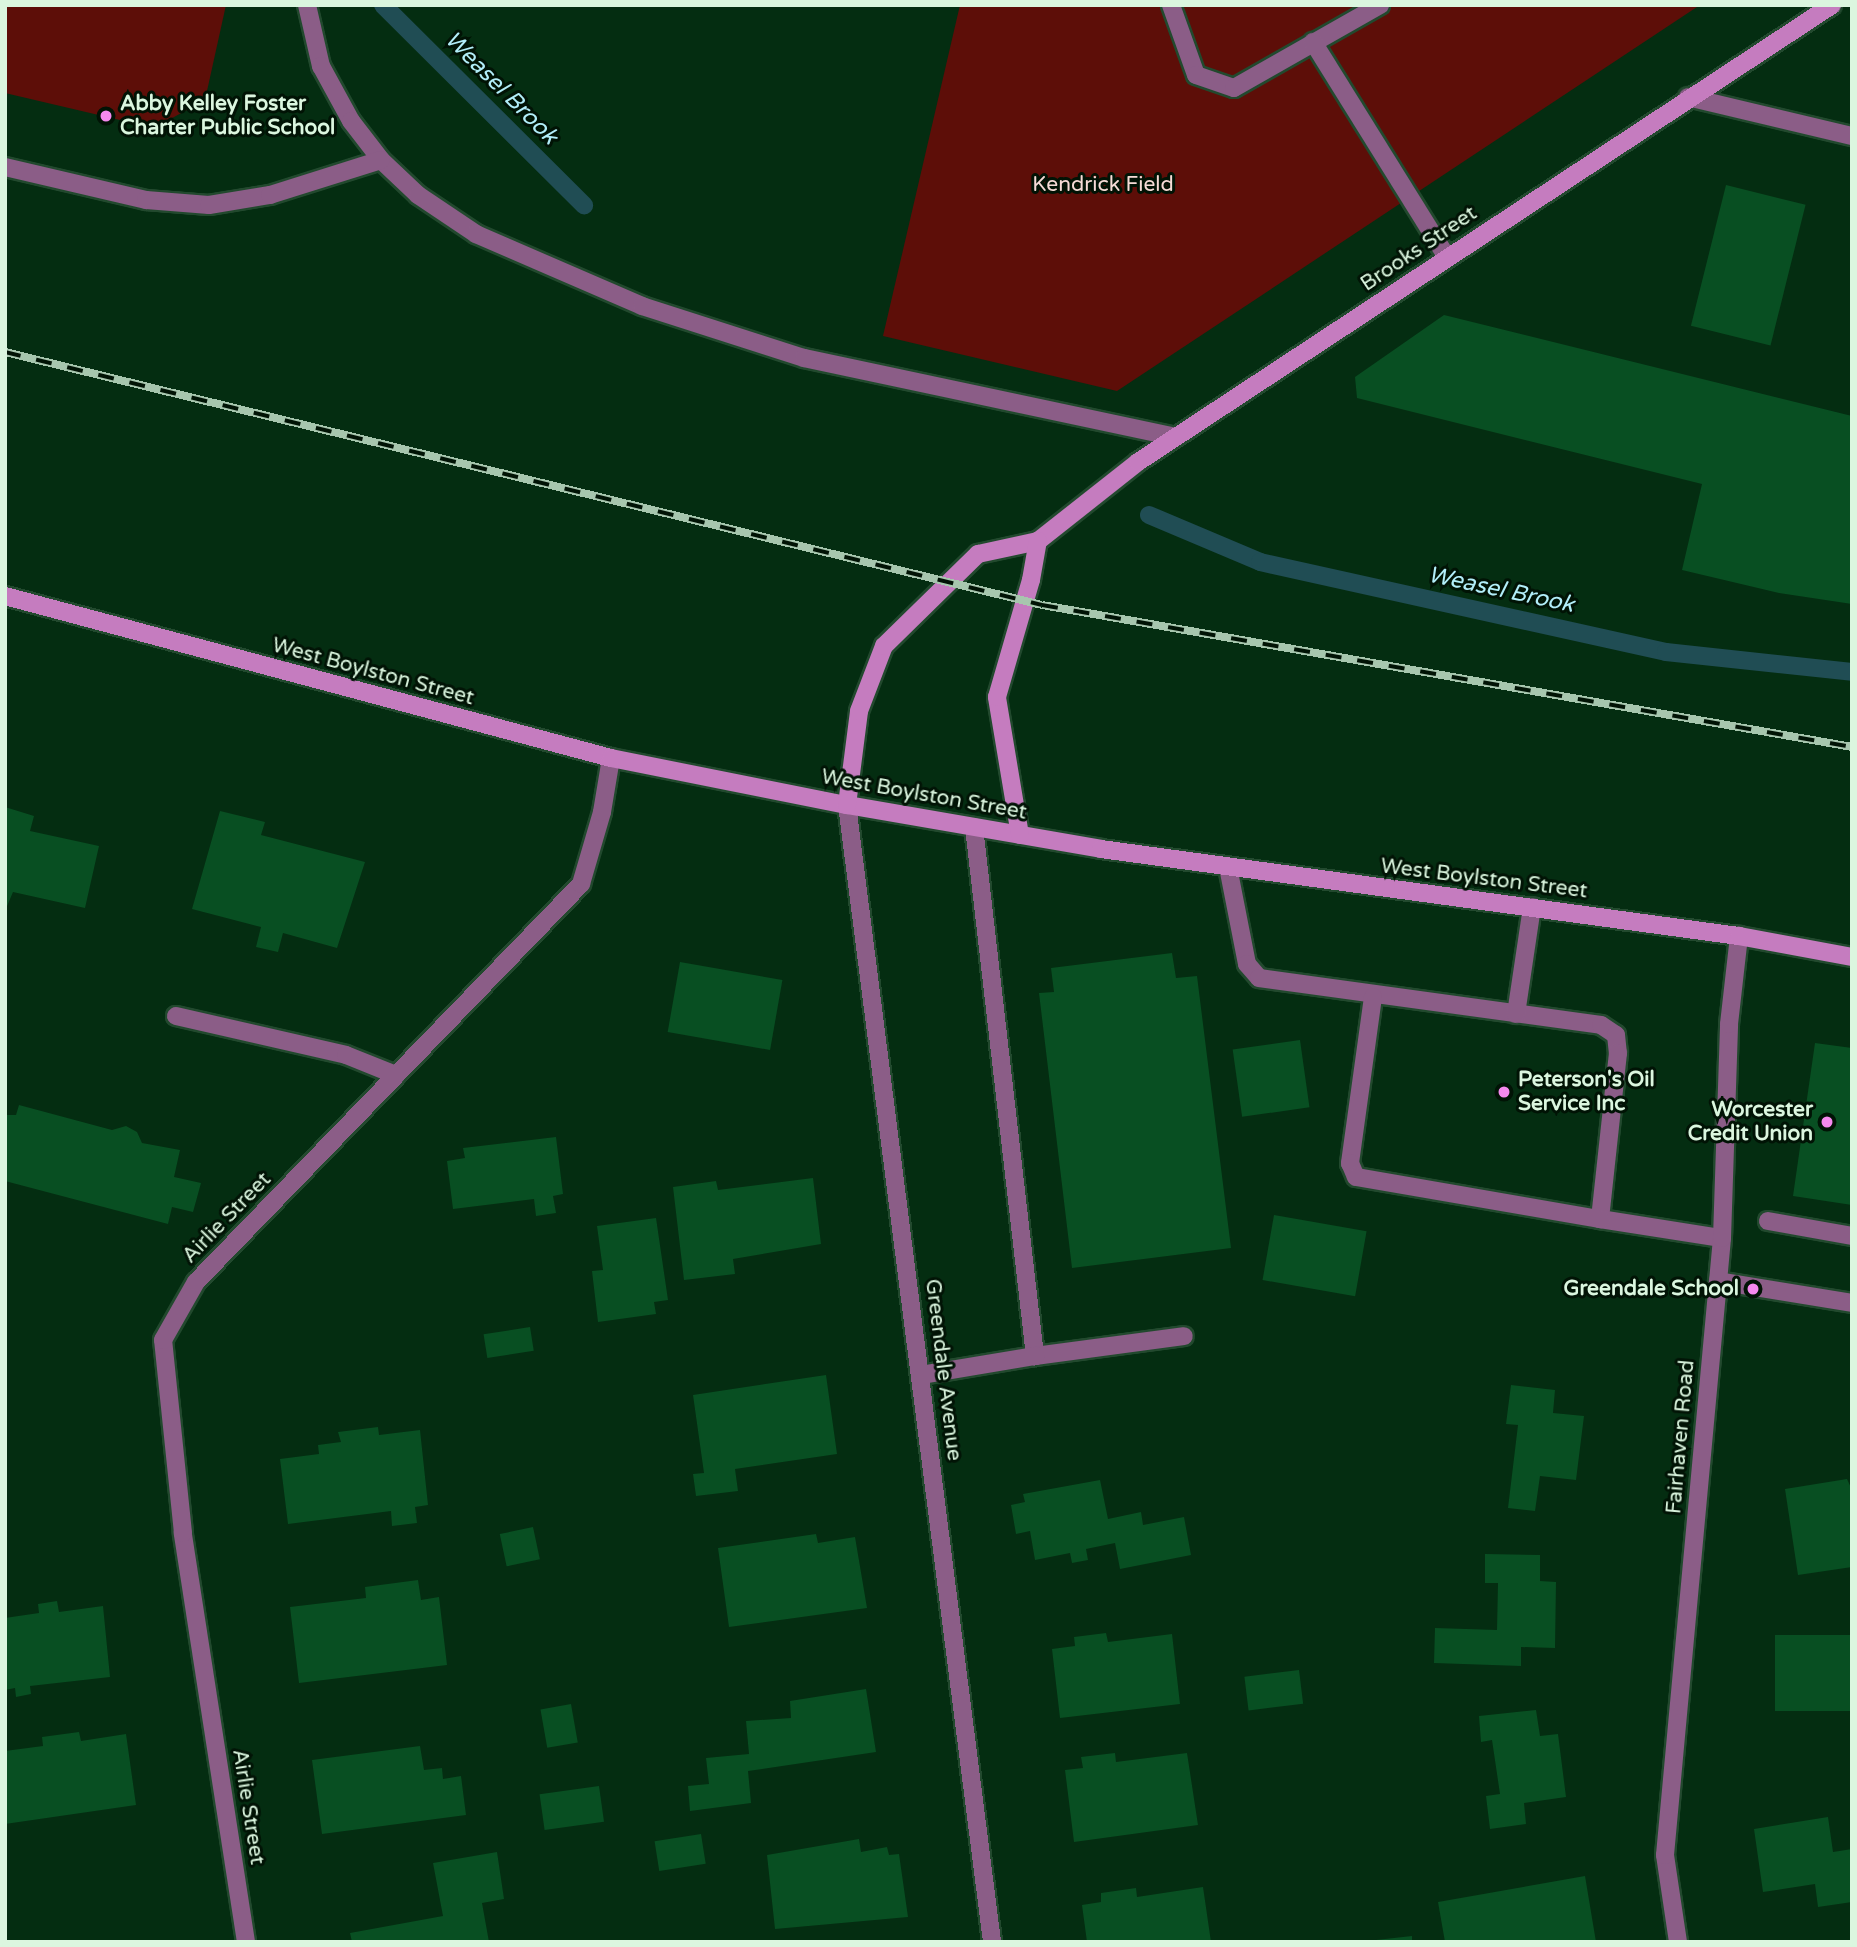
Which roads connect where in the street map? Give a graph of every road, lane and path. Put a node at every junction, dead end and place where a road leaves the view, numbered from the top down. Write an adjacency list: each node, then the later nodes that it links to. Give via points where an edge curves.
1 (307, 5): 8 (street, via 321,66 351,121)
2 (1171, 5): 5 (street, via 1196,75 1234,88)
3 (1380, 5): 5 (street)
4 (1832, 5): 6 (main road, Brooks Street)
5 (1313, 42): 10 (street)
6 (1688, 97): 7 (street); 10 (main road, Brooks Street)
7 (1852, 136)
8 (381, 160): 9 (street, via 270,195 209,205 146,200); 11 (street, via 418,195 476,234 642,306 804,358)
9 (5, 167)
10 (1447, 257): 11 (main road, Brooks Street)
11 (1176, 437): 12 (main road, Brooks Street, via 1095,493)
12 (1038, 541): 15 (main road, Brooks Street, via 978,554 884,646 859,711); 17 (main road, via 997,697)
13 (5, 596): 14 (main road, West Boylston Street)
14 (611, 758): 15 (main road, West Boylston Street); 25 (street, Airlie Street, via 602,813 581,884)
15 (847, 805): 16 (main road, West Boylston Street); 34 (street, Greendale Avenue)
16 (974, 827): 17 (main road, West Boylston Street); 33 (street)
17 (1020, 835): 18 (main road, West Boylston Street)
18 (1228, 867): 19 (main road, West Boylston Street); 22 (street, via 1247,964 1259,978)
19 (1532, 907): 20 (main road, West Boylston Street); 23 (street)
20 (1739, 936): 21 (main road, West Boylston Street); 29 (street, Fairhaven Road, via 1729,1024)
21 (1852, 957)
22 (1373, 997): 23 (street); 26 (street, via 1350,1163 1356,1177)
23 (1516, 1014): 26 (street, via 1601,1025 1616,1035)
24 (176, 1016): 25 (street, via 346,1055)
25 (396, 1075): 35 (street, Airlie Street, via 196,1282 163,1340 183,1533)
26 (1600, 1219): 29 (street)
27 (1768, 1221): 28 (street)
28 (1852, 1236)
29 (1722, 1238): 30 (street, Fairhaven Road)
30 (1718, 1281): 31 (street); 37 (street, Fairhaven Road, via 1665,1854)
31 (1852, 1303)
32 (1184, 1336): 33 (street)
33 (1035, 1356): 34 (street)
34 (920, 1375): 36 (street, Greendale Avenue)
35 (246, 1942)
36 (992, 1942)
37 (1678, 1942)

